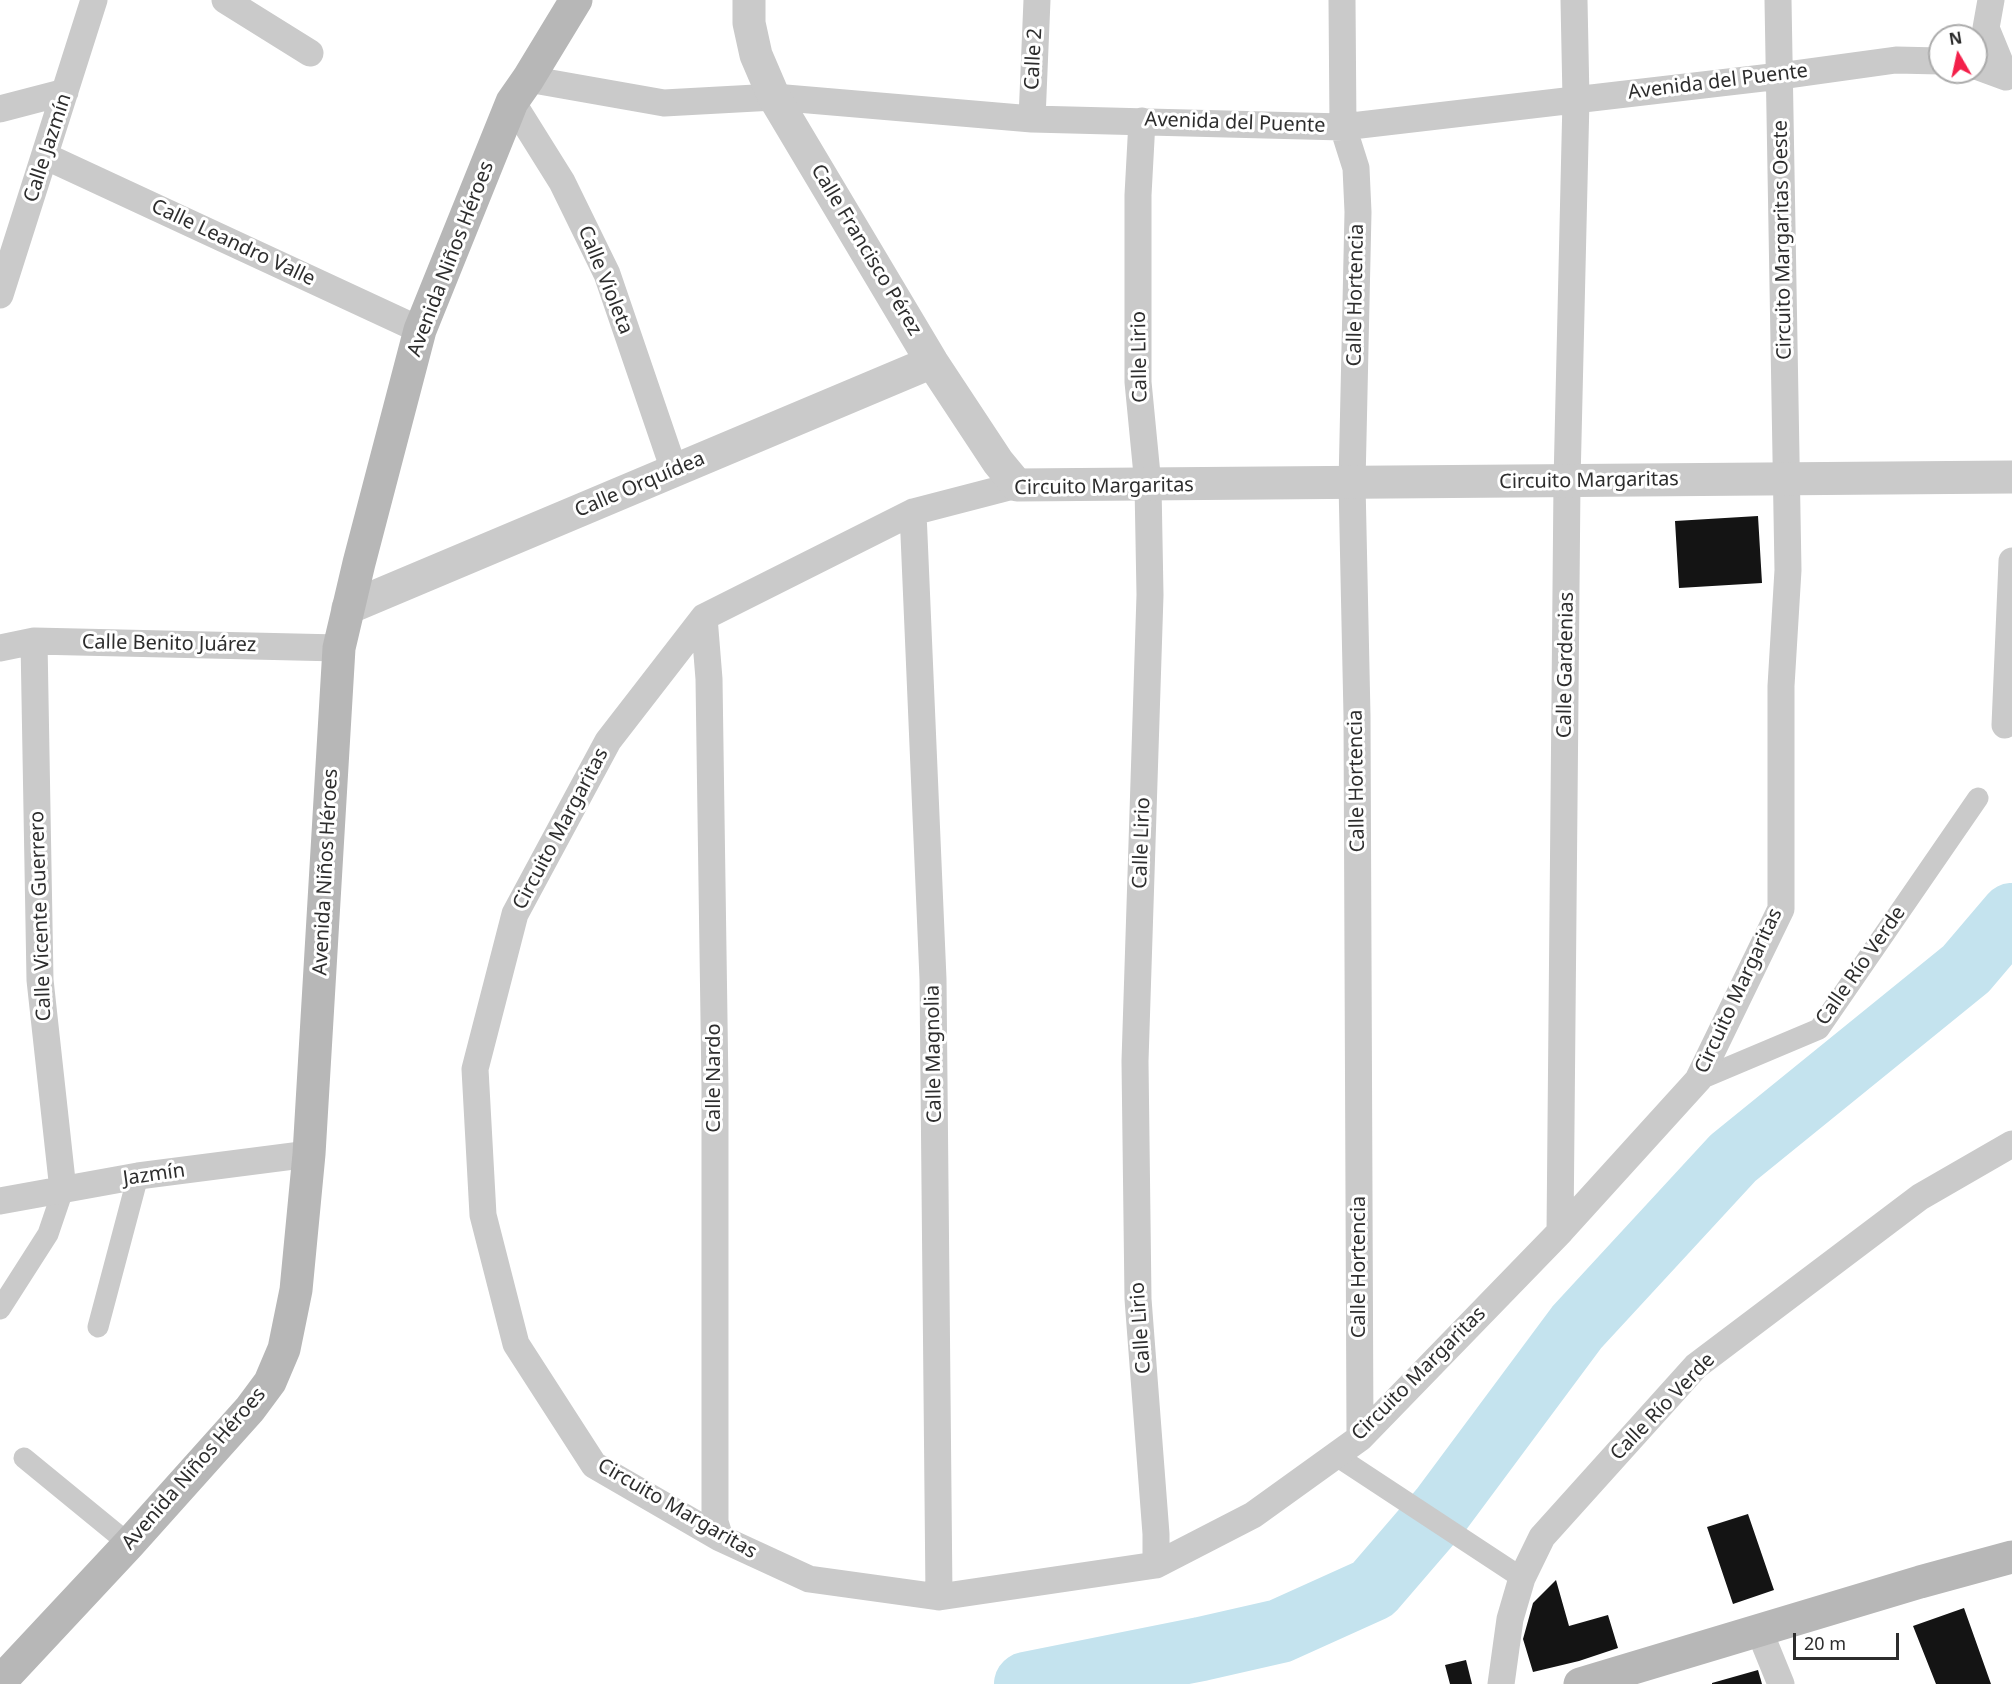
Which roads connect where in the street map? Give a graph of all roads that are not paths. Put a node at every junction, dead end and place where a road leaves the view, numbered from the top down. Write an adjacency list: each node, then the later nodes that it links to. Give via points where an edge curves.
1 (94, 0): 17 (street, Calle Jazmín)
2 (225, 0): 12 (street)
3 (576, 0): 16 (main road, Avenida Niños Héroes)
4 (749, 0): 18 (street, Calle Francisco Pérez, via 756,55)
5 (1037, 0): 21 (street, Calle 2)
6 (1342, 0): 23 (street, Calle Hortencia)
7 (1574, 0): 19 (street, Calle Gardenias)
8 (1778, 0): 15 (street, Circuito Margaritas Oeste)
9 (1990, 0): 10 (street)
10 (1987, 24)
11 (1988, 33): 14 (street, via 2006,77)
12 (310, 53)
13 (1928, 61): 15 (street, Avenida del Puente, via 1896,60)
14 (1988, 70)
15 (1780, 76): 19 (street, Avenida del Puente); 30 (street, Circuito Margaritas Oeste)
16 (520, 91): 18 (street, Avenida del Puente, via 664,103); 26 (main road, Avenida Niños Héroes); 28 (street, Calle Violeta, via 607,274)
17 (66, 92): 20 (street); 24 (street, Calle Jazmín)
18 (774, 97): 21 (street, Avenida del Puente); 27 (street, Calle Francisco Pérez)
19 (1576, 99): 23 (street, Avenida del Puente); 31 (street, Calle Gardenias)
20 (0, 109)
21 (1032, 119): 22 (street, Avenida del Puente)
22 (1142, 121): 23 (street, Avenida del Puente); 33 (street, Calle Lirio, via 1138,382)
23 (1343, 127): 32 (street, Calle Hortencia, via 1356,168 1358,212)
24 (45, 156): 25 (street, Calle Jazmín); 26 (street, Calle Leandro Valle)
25 (0, 295)
26 (420, 330): 37 (main road, Avenida Niños Héroes)
27 (932, 362): 28 (street, Calle Orquídea); 34 (street, Calle Francisco Pérez)
28 (674, 470): 37 (street, Calle Orquídea)
29 (2012, 477): 30 (street, Circuito Margaritas)
30 (1787, 479): 31 (street, Circuito Margaritas); 44 (street, Circuito Margaritas, via 1788,570 1781,686 1781,909)
31 (1567, 482): 32 (street, Circuito Margaritas); 50 (street, Calle Gardenias)
32 (1352, 483): 33 (street, Circuito Margaritas); 53 (street, Calle Hortencia, via 1358,831)
33 (1148, 485): 34 (street, Circuito Margaritas); 59 (street, Calle Lirio, via 1150,595 1135,1061 1138,1299)
34 (1017, 486): 35 (street, Circuito Margaritas)
35 (913, 512): 38 (street, Circuito Margaritas); 61 (street, Calle Magnolia, via 933,979)
36 (2012, 561): 42 (street)
37 (348, 608): 41 (main road, Avenida Niños Héroes)
38 (704, 617): 56 (street, Calle Nardo, via 710,679 715,1522); 56 (street, Circuito Margaritas, via 608,741 515,914 475,1069 483,1215 516,1344 594,1465)
39 (34, 641): 40 (street, Calle Benito Juárez); 41 (street, Calle Benito Juárez); 48 (street, Calle Vicente Guerrero, via 40,980)
40 (0, 648)
41 (339, 648): 46 (main road, Avenida Niños Héroes)
42 (2005, 725)
43 (1978, 798): 44 (street, Calle Río Verde, via 1819,1029)
44 (1698, 1080): 50 (street, Circuito Margaritas)
45 (2012, 1144): 60 (street, Calle Río Verde, via 1920,1197 1696,1366 1542,1537)
46 (309, 1154): 47 (street, Jazmín); 57 (main road, Avenida Niños Héroes, via 293,1311 277,1367 250,1409)
47 (138, 1176): 48 (street, Jazmín); 52 (street)
48 (63, 1190): 49 (street, Jazmín); 51 (street, via 48,1234)
49 (0, 1201)
50 (1560, 1232): 53 (street, Circuito Margaritas)
51 (0, 1309)
52 (98, 1327)
53 (1359, 1438): 54 (street, Circuito Margaritas)
54 (1335, 1455): 59 (street, Circuito Margaritas, via 1253,1515); 60 (street)
55 (24, 1458): 57 (street)
56 (720, 1538): 61 (street, Circuito Margaritas, via 809,1580)
57 (129, 1544): 63 (main road, Avenida Niños Héroes)
58 (2012, 1557): 62 (main road)
59 (1156, 1565): 61 (street, Circuito Margaritas)
60 (1522, 1578): 64 (street, Calle Río Verde, via 1509,1619)
61 (939, 1597)
62 (1759, 1630): 65 (main road); 66 (street)
63 (0, 1682)
64 (1501, 1684)
65 (1580, 1684)
66 (1781, 1684)

